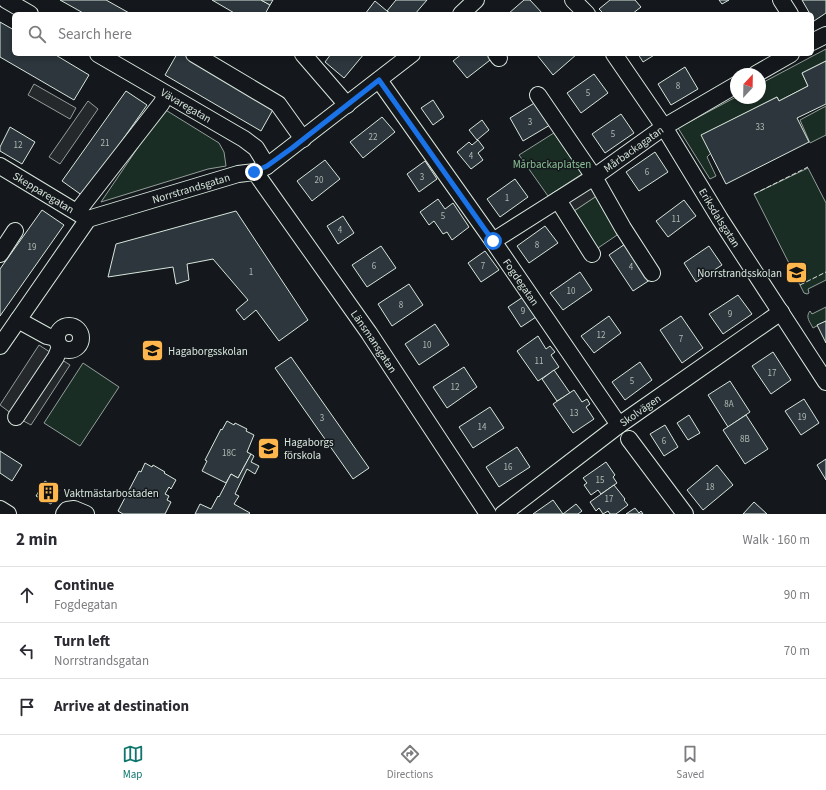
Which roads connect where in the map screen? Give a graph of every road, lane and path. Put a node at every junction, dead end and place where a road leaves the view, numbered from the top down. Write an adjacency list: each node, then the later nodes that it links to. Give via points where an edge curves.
1 (6, 0): 5 (street)
2 (476, 0): 6 (street)
3 (573, 0): 7 (street)
4 (781, 0): 8 (street)
5 (27, 12)
6 (463, 12)
7 (585, 12)
8 (789, 12)
9 (826, 35): 10 (street)
10 (814, 41)
11 (101, 56): 20 (street, Vävaregatan)
12 (197, 56): 24 (street, via 278,104)
13 (305, 56): 22 (street)
14 (409, 56): 18 (street, Norrstrandsgatan)
15 (615, 56): 23 (street, Eriksdalsgatan)
16 (788, 56): 17 (street)
17 (766, 68)
18 (379, 80): 22 (street, Norrstrandsgatan); 31 (street, Fogdegatan)
19 (730, 88): 23 (street, Mårbackagatan)
20 (166, 95): 26 (street, Vävaregatan, via 256,148); 29 (street)
21 (538, 95): 27 (street)
22 (347, 105): 24 (street, Norrstrandsgatan)
23 (664, 126): 27 (street, Mårbackagatan); 35 (street, Eriksdalsgatan, via 720,219)
24 (303, 139): 26 (street, Norrstrandsgatan)
25 (0, 166): 29 (street, Skepparegatan)
26 (261, 169): 29 (street, Norrstrandsgatan); 46 (street, Länsmansgatan)
27 (594, 177): 28 (street, Mårbackagatan); 34 (street)
28 (558, 200): 31 (street, Mårbackagatan); 33 (street)
29 (83, 216): 36 (street)
30 (15, 231): 32 (street)
31 (493, 241): 40 (street, Fogdegatan)
32 (0, 254)
33 (592, 254)
34 (652, 273)
35 (781, 312): 38 (street, Eriksdalsgatan); 40 (street, Skolvägen)
36 (18, 320): 37 (street); 39 (street, via 58,343 56,356)
37 (0, 346)
38 (826, 382)
39 (16, 416)
40 (619, 426): 47 (street, Skolvägen)
41 (630, 439): 48 (street)
42 (0, 510): 43 (street)
43 (8, 514)
44 (64, 514): 45 (street, via 67,510 74,509)
45 (86, 514)
46 (488, 514)
47 (503, 514)
48 (685, 514)

